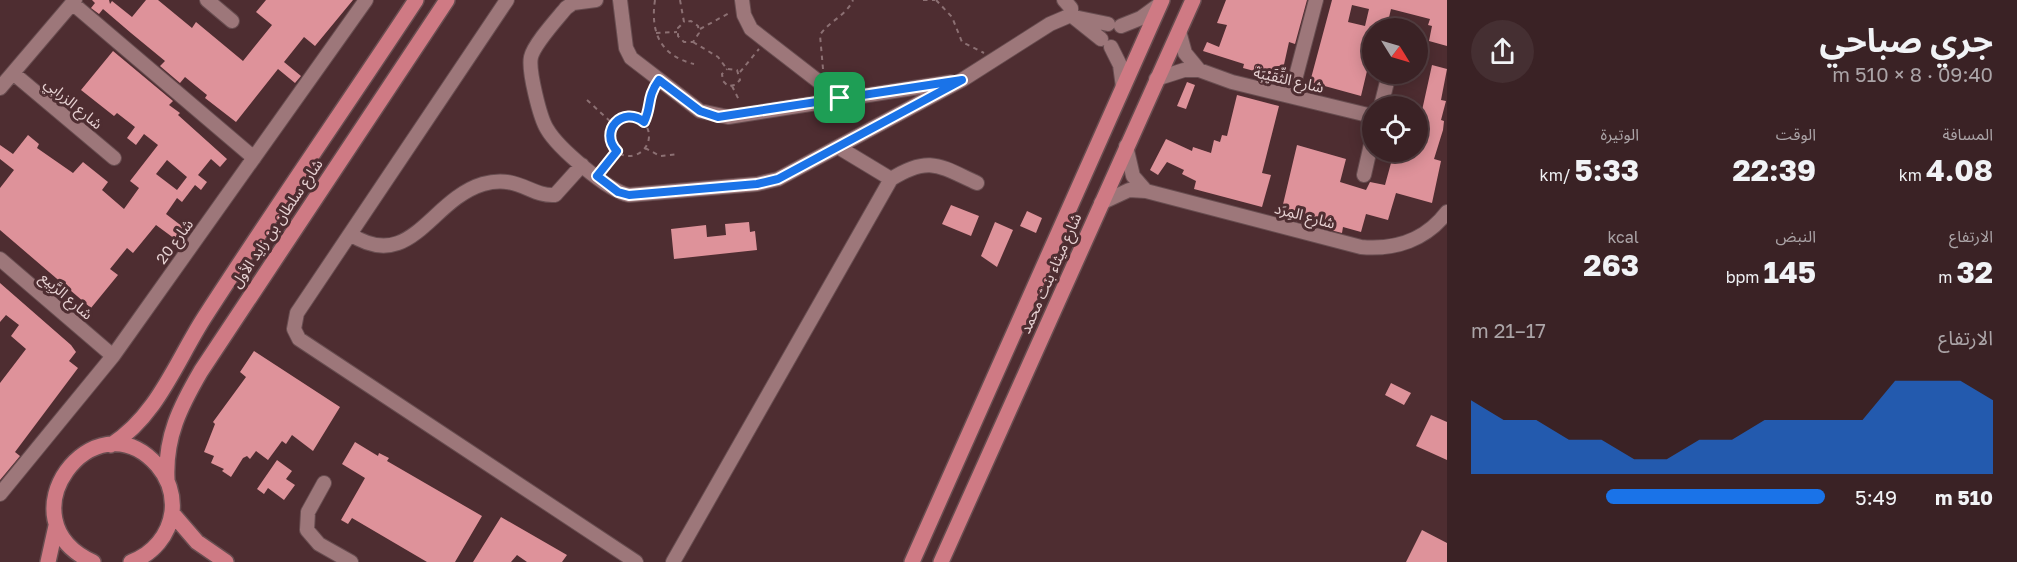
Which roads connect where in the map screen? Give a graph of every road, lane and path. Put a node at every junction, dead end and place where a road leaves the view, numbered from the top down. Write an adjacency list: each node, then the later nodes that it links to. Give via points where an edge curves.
1 (207, 0): 21 (street)
2 (366, 0): 55 (street, شارع 20)
3 (416, 0): 19 (main road, شارع سلطان بن زايد الأول)
4 (447, 0): 69 (main road, شارع سلطان بن زايد الأول, via 201,371 170,434)
5 (507, 0): 65 (street)
6 (596, 0): 57 (street, via 573,3 566,8 531,58 546,127)
7 (620, 0): 36 (street, via 628,54)
8 (655, 0): 26 (path)
9 (680, 0): 22 (path)
10 (853, 0): 38 (path, via 850,8 820,35 824,66)
11 (923, 0): 12 (path)
12 (936, 0): 29 (path, via 952,17 962,42)
13 (1064, 0): 20 (street)
14 (1193, 0): 25 (main road, شارع ميثاء بنت محمد)
15 (1316, 0): 42 (street)
16 (74, 1): 34 (street); 55 (street)
17 (1161, 2): 20 (street, via 1141,18 1115,25); 40 (main road, شارع ميثاء بنت محمد)
18 (742, 4): 23 (path); 27 (street, via 748,25)
19 (406, 7): 68 (main road, شارع سلطان بن زايد الأول, via 203,319 150,409 137,426)
20 (1073, 16): 29 (street, via 1050,24); 40 (street, via 1106,43 1120,65)
21 (232, 21)
22 (684, 22): 23 (path, via 695,23); 24 (path)
23 (699, 30): 28 (path)
24 (677, 32): 26 (path); 28 (path, via 684,42)
25 (1179, 32): 32 (street, via 1185,53); 35 (main road, شارع ميثاء بنت محمد)
26 (656, 33): 30 (path, via 678,60)
27 (766, 41): 33 (path); 38 (street)
28 (693, 42): 31 (path, via 718,57)
29 (993, 60): 37 (street)
30 (694, 64)
31 (727, 69): 33 (path); 39 (path, via 722,78)
32 (1199, 70): 35 (street, شارع الثِّقَيْبَة, via 1184,70); 42 (street, شارع الثِّقَيْبَة)
33 (740, 72): 39 (path, via 738,83)
34 (13, 73): 41 (street); 54 (street, شارع الزرابي)
35 (1156, 79): 49 (main road, شارع ميثاء بنت محمد)
36 (659, 80): 46 (street, via 709,115); 47 (path, via 649,95)
37 (962, 80): 43 (street); 50 (street)
38 (818, 81): 43 (street)
39 (732, 86): 46 (path)
40 (1123, 87): 82 (main road, شارع ميثاء بنت محمد)
41 (0, 88)
42 (1291, 95): 45 (street, شارع الثِّقَيْبَة)
43 (840, 98): 46 (street)
44 (588, 100): 48 (path)
45 (1362, 113)
46 (746, 114)
47 (644, 122): 48 (path, via 626,116); 51 (path, via 649,135)
48 (614, 124): 52 (path, via 610,138)
49 (1126, 146): 62 (street, via 1133,176); 63 (main road, شارع ميثاء بنت محمد)
50 (838, 147): 59 (street, via 778,179 757,184 629,195 618,192); 60 (street)
51 (645, 148): 52 (path, via 632,155); 53 (path, via 660,156)
52 (617, 151): 59 (path)
53 (678, 154)
54 (114, 158)
55 (254, 158): 67 (street, شارع 20)
56 (1367, 162): 58 (street)
57 (582, 165): 59 (street); 65 (street, via 555,195 504,181 474,187 394,246 375,247)
58 (1364, 175)
59 (597, 176)
60 (891, 179): 61 (street, via 928,164); 81 (street)
61 (977, 183)
62 (1146, 191): 63 (street, شارع المِرَد, via 1129,190); 64 (street, شارع المِرَد, via 1379,249 1412,241 1428,232)
63 (1101, 203): 83 (main road, شارع ميثاء بنت محمد)
64 (1447, 212)
65 (350, 234): 80 (street, via 294,318 299,339)
66 (0, 259): 67 (street, شارع الرَّبِيع)
67 (113, 356): 71 (street, شارع 20)
68 (111, 445): 69 (main road, via 144,454); 73 (main road, via 79,455 63,471 52,503)
69 (167, 479): 72 (main road, شارع سلطان بن زايد الأول)
70 (324, 483): 79 (street, via 308,512 308,530 319,544)
71 (0, 494)
72 (172, 513): 74 (main road, via 157,545); 78 (main road, via 197,542)
73 (56, 526): 75 (main road); 76 (main road, via 71,549)
74 (134, 561): 77 (main road)
75 (48, 562)
76 (93, 562)
77 (157, 562)
78 (226, 562)
79 (351, 562)
80 (636, 562)
81 (673, 562)
82 (912, 562)
83 (941, 562)

